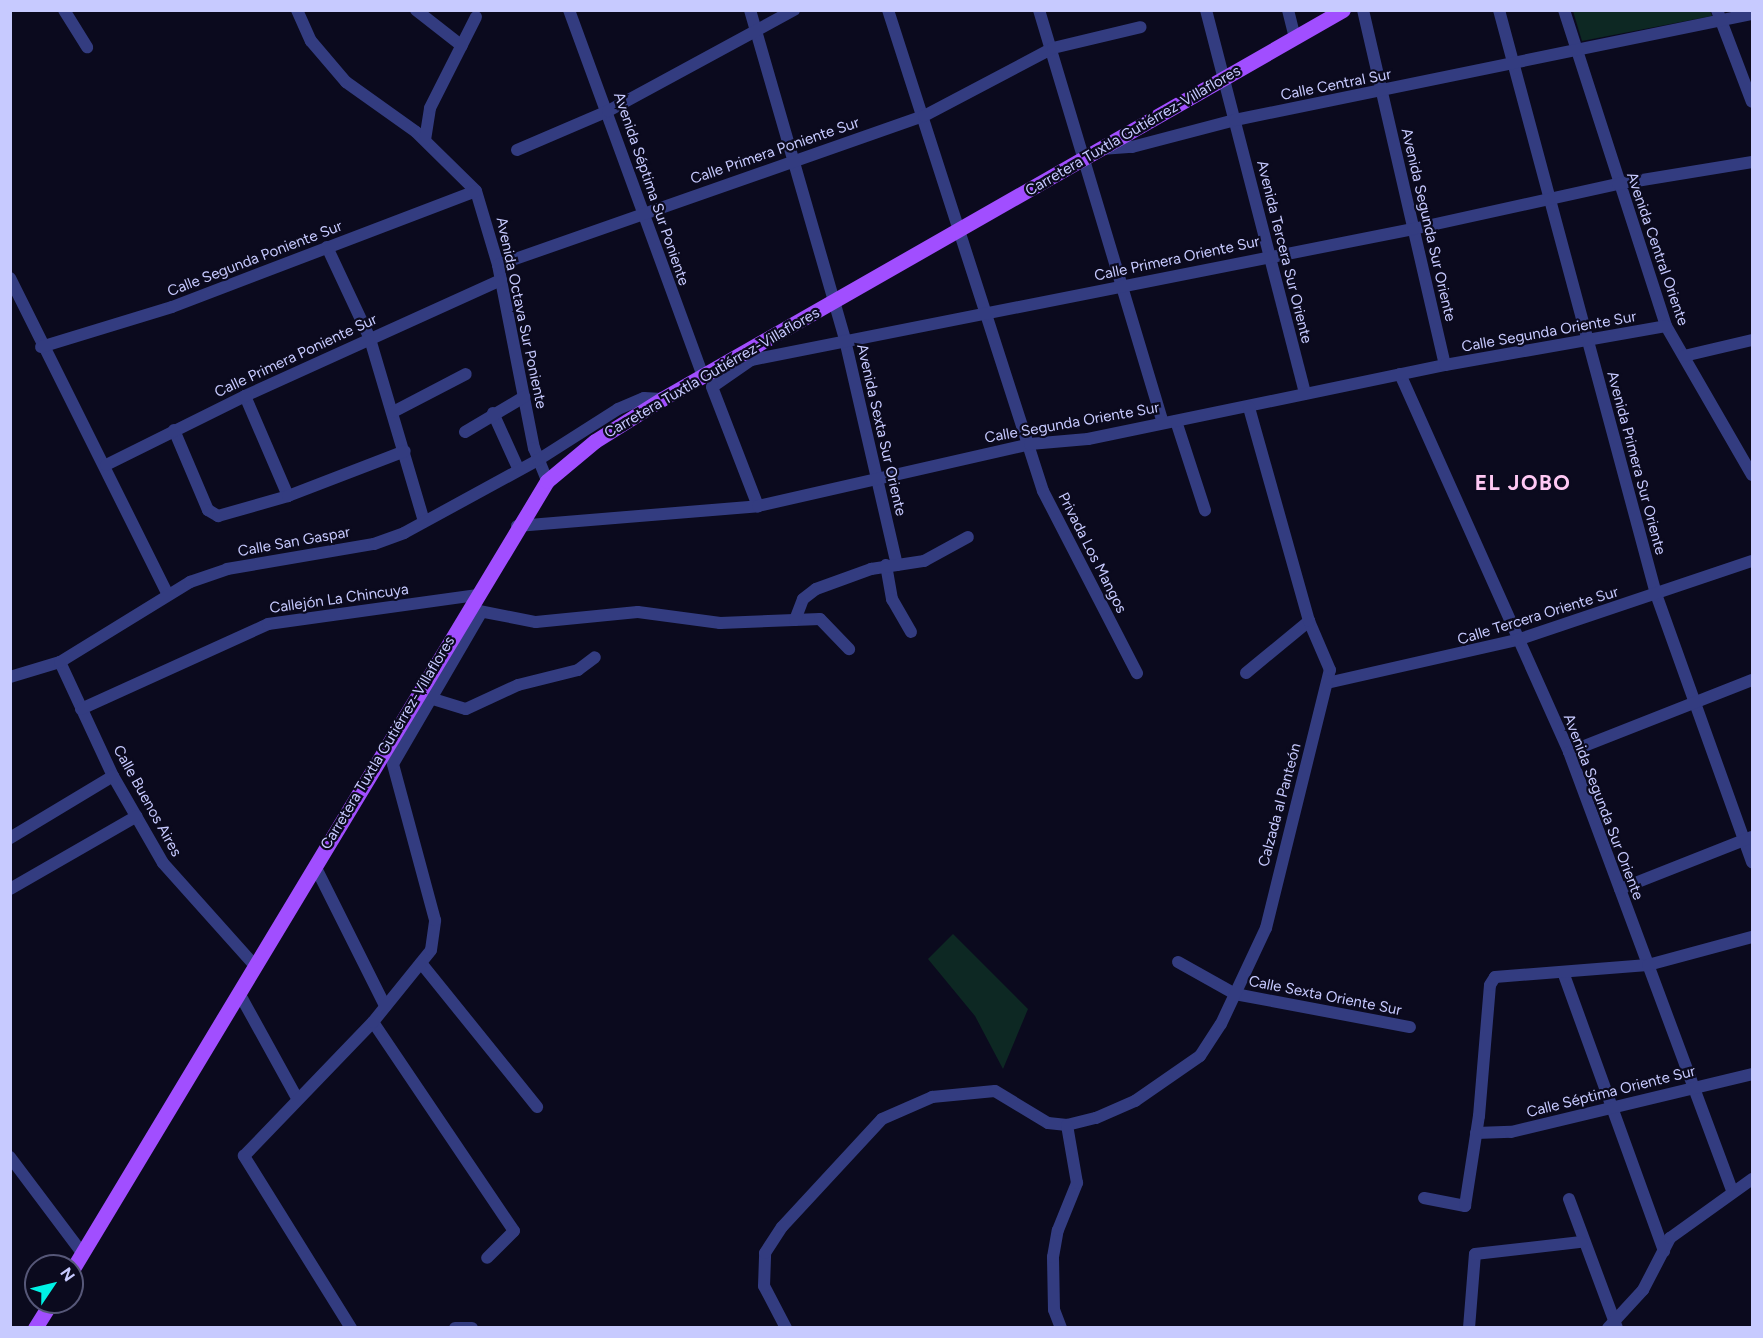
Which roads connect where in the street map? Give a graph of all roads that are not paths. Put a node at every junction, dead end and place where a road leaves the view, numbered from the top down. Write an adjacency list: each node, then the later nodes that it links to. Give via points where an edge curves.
1 (64, 10): 21 (street)
2 (297, 10): 33 (street, Avenida Octava Sur Poniente, via 311,41 346,82)
3 (416, 10): 22 (street)
4 (569, 10): 29 (street, Avenida Séptima Sur Poniente)
5 (750, 10): 19 (street, Avenida Sexta Sur Oriente)
6 (794, 10): 19 (street)
7 (888, 10): 30 (street, Privada Los Mangos)
8 (1039, 10): 23 (street)
9 (1206, 10): 26 (street, Avenida Tercera Sur Oriente)
10 (1288, 10): 20 (street)
11 (1343, 10): 20 (main road, Carretera Tuxtla Gutiérrez-Villaflores)
12 (1363, 10): 27 (street, Avenida Segunda Sur Oriente)
13 (1499, 10): 25 (street, Avenida Primera Sur Oriente)
14 (1564, 10): 24 (street, Avenida Central Oriente)
15 (1752, 14): 16 (street, Calle Central Sur)
16 (1719, 16): 24 (street, Calle Central Sur); 28 (street)
17 (476, 17): 22 (street)
18 (1141, 27): 23 (street, Calle Primera Poniente Sur)
19 (757, 29): 29 (street); 38 (street, Avenida Sexta Sur Oriente)
20 (1295, 38): 26 (main road, Carretera Tuxtla Gutiérrez-Villaflores)
21 (87, 46)
22 (462, 46): 33 (street, via 430,108)
23 (1053, 48): 30 (street, Calle Primera Poniente Sur); 37 (street)
24 (1576, 53): 25 (street, Calle Central Sur); 40 (street, Avenida Central Oriente)
25 (1513, 65): 27 (street, Calle Central Sur); 42 (street, Avenida Primera Sur Oriente)
26 (1224, 79): 31 (main road, Carretera Tuxtla Gutiérrez-Villaflores); 32 (street, Avenida Tercera Sur Oriente)
27 (1381, 92): 32 (street, Calle Central Sur); 44 (street, Avenida Segunda Sur Oriente)
28 (1752, 102)
29 (608, 111): 36 (street); 43 (street, Avenida Séptima Sur Poniente)
30 (924, 116): 38 (street, Calle Primera Poniente Sur); 45 (street, Privada Los Mangos)
31 (1153, 120): 34 (street); 35 (main road, Carretera Tuxtla Gutiérrez-Villaflores)
32 (1235, 120): 34 (street, Calle Central Sur); 47 (street, Avenida Tercera Sur Oriente)
33 (425, 141): 41 (street, Avenida Octava Sur Poniente)
34 (1156, 141): 35 (street, Calle Central Sur)
35 (1101, 149): 37 (main road, Carretera Tuxtla Gutiérrez-Villaflores)
36 (517, 150)
37 (1084, 159): 45 (main road, Carretera Tuxtla Gutiérrez-Villaflores); 51 (street)
38 (792, 160): 43 (street, Calle Primera Poniente Sur); 52 (street, Avenida Sexta Sur Oriente)
39 (1752, 162): 40 (street, Calle Primera Oriente Sur)
40 (1618, 184): 42 (street, Calle Primera Oriente Sur); 54 (street, Avenida Central Oriente)
41 (476, 191): 46 (street, Calle Segunda Poniente Sur); 48 (street, Avenida Octava Sur Poniente)
42 (1550, 197): 44 (street, Calle Primera Oriente Sur); 57 (street, Avenida Primera Sur Oriente)
43 (643, 214): 48 (street, Calle Primera Poniente Sur); 65 (street, Avenida Séptima Sur Poniente)
44 (1413, 229): 47 (street, Calle Primera Oriente Sur); 62 (street, Avenida Segunda Sur Oriente)
45 (959, 230): 52 (main road, Carretera Tuxtla Gutiérrez-Villaflores); 53 (street, Privada Los Mangos)
46 (327, 247): 55 (street); 59 (street, Calle Segunda Poniente Sur, via 172,307)
47 (1270, 255): 51 (street, Calle Primera Oriente Sur); 66 (street, Avenida Tercera Sur Oriente)
48 (498, 265): 50 (street, Avenida Octava Sur Poniente)
49 (10, 278): 59 (street)
50 (501, 280): 55 (street, Calle Primera Poniente Sur); 68 (street, Avenida Octava Sur Poniente)
51 (1123, 286): 53 (street, Calle Primera Oriente Sur); 74 (street)
52 (835, 303): 56 (street, Avenida Sexta Sur Oriente); 61 (main road, Carretera Tuxtla Gutiérrez-Villaflores)
53 (985, 313): 56 (street, Calle Primera Oriente Sur); 77 (street, Privada Los Mangos)
54 (1666, 326): 57 (street, Calle Segunda Oriente Sur); 60 (street, Avenida Central Oriente)
55 (370, 339): 67 (street, Calle Primera Poniente Sur); 71 (street)
56 (845, 340): 61 (street, Calle Primera Oriente Sur); 83 (street, Avenida Sexta Sur Oriente)
57 (1587, 340): 62 (street, Calle Segunda Oriente Sur); 93 (street, Avenida Primera Sur Oriente)
58 (1752, 340): 60 (street)
59 (41, 347): 80 (street)
60 (1684, 356): 82 (street, Avenida Central Oriente)
61 (747, 357): 65 (main road, Carretera Tuxtla Gutiérrez-Villaflores)
62 (1445, 365): 64 (street, Calle Segunda Oriente Sur)
63 (466, 374): 71 (street)
64 (1400, 374): 66 (street, Calle Segunda Oriente Sur); 99 (street, Avenida Segunda Sur Oriente)
65 (707, 382): 69 (main road, Carretera Tuxtla Gutiérrez-Villaflores); 86 (street, Avenida Séptima Sur Poniente)
66 (1305, 393): 70 (street, Calle Segunda Oriente Sur)
67 (245, 396): 75 (street, Calle Primera Poniente Sur); 85 (street)
68 (524, 397): 72 (street); 79 (street, Avenida Octava Sur Poniente)
69 (662, 399): 79 (street, Calle San Gaspar, via 644,398 618,409); 84 (main road, Carretera Tuxtla Gutiérrez-Villaflores, via 595,441)
70 (1250, 407): 73 (street, Calle Segunda Oriente Sur); 97 (street, Calzada al Panteón)
71 (393, 412): 78 (street)
72 (493, 413): 76 (street); 81 (street)
73 (1176, 421): 74 (street, Calle Segunda Oriente Sur); 87 (street)
74 (1162, 423): 77 (street, Calle Segunda Oriente Sur, via 1065,443)
75 (174, 430): 80 (street, Calle Primera Poniente Sur); 85 (street, via 208,510 218,516)
76 (465, 432)
77 (1029, 444): 83 (street, Calle Segunda Oriente Sur); 105 (street, Privada Los Mangos, via 1042,491)
78 (405, 451): 85 (street); 88 (street)
79 (538, 460): 81 (street, Calle San Gaspar); 84 (street, Avenida Octava Sur Poniente)
80 (106, 465): 94 (street)
81 (518, 468): 88 (street, Calle San Gaspar)
82 (1752, 475)
83 (878, 477): 86 (street, Calle Segunda Oriente Sur); 92 (street, Avenida Sexta Sur Oriente)
84 (547, 481): 89 (main road, Carretera Tuxtla Gutiérrez-Villaflores)
85 (288, 496)
86 (758, 506): 89 (street, Calle Segunda Oriente Sur)
87 (1205, 510)
88 (424, 521): 94 (street, Calle San Gaspar, via 374,544 227,569)
89 (517, 526): 95 (main road, Carretera Tuxtla Gutiérrez-Villaflores)
90 (968, 537): 92 (street, via 924,561)
91 (1752, 561): 93 (street, Calle Tercera Oriente Sur)
92 (892, 565): 96 (street, via 816,589 803,599); 98 (street, Avenida Sexta Sur Oriente, via 892,599)
93 (1656, 594): 99 (street, Calle Tercera Oriente Sur); 109 (street, Avenida Primera Sur Oriente)
94 (168, 595): 102 (street, Calle San Gaspar)
95 (475, 605): 96 (street, Callejón La Chincuya, via 536,622 638,612 720,622); 108 (street); 110 (street, Callejón La Chincuya, via 268,624); 113 (main road, Carretera Tuxtla Gutiérrez-Villaflores)
96 (795, 620): 100 (street, Callejón La Chincuya, via 820,619)
97 (1309, 621): 103 (street); 107 (street, Calzada al Panteón, via 1330,670)
98 (911, 632)
99 (1516, 640): 107 (street, Calle Tercera Oriente Sur); 111 (street, Avenida Segunda Sur Oriente)
100 (849, 650)
101 (595, 657): 108 (street, via 578,670 518,685 466,709)
102 (60, 662): 104 (street, Calle San Gaspar); 110 (street, Calle Buenos Aires)
103 (1246, 672)
104 (12, 673)
105 (1137, 673)
106 (1752, 680): 109 (street)
107 (1327, 683): 129 (street, Calzada al Panteón, via 1266,928)
108 (433, 699): 112 (street)
109 (1692, 704): 111 (street); 117 (street, Avenida Primera Sur Oriente)
110 (81, 709): 114 (street, Calle Buenos Aires)
111 (1569, 752): 121 (street, Avenida Segunda Sur Oriente)
112 (393, 764): 113 (street); 124 (street, via 435,920 431,950)
113 (371, 772): 119 (main road, Carretera Tuxtla Gutiérrez-Villaflores)
114 (113, 776): 115 (street, Calle Buenos Aires); 116 (street)
115 (137, 816): 120 (street); 126 (street, Calle Buenos Aires, via 163,863)
116 (10, 838)
117 (1748, 839): 118 (street, Avenida Primera Sur Oriente); 121 (street)
118 (1752, 862)
119 (315, 866): 126 (main road, Carretera Tuxtla Gutiérrez-Villaflores); 130 (street)
120 (10, 889)
121 (1620, 889): 125 (street, Avenida Segunda Sur Oriente)
122 (1752, 937): 125 (street)
123 (1178, 962): 129 (street, Calle Sexta Oriente Sur)
124 (421, 963): 130 (street); 136 (street)
125 (1648, 965): 127 (street); 134 (street, Avenida Segunda Sur Oriente)
126 (255, 966): 128 (main road, Carretera Tuxtla Gutiérrez-Villaflores)
127 (1563, 972): 137 (street); 139 (street, via 1491,980)
128 (239, 993): 135 (street); 147 (main road, Carretera Tuxtla Gutiérrez-Villaflores)
129 (1235, 994): 132 (street, Calle Sexta Oriente Sur); 138 (street, Calzada al Panteón, via 1200,1056 1135,1101)
130 (385, 1006): 131 (street)
131 (373, 1022): 135 (street); 148 (street, via 514,1231)
132 (1410, 1027)
133 (1752, 1074): 134 (street, Calle Séptima Oriente Sur)
134 (1691, 1087): 137 (street, Calle Séptima Oriente Sur); 142 (street, Avenida Segunda Sur Oriente)
135 (297, 1098): 152 (street, via 244,1156)
136 (537, 1107)
137 (1610, 1107): 139 (street, Calle Séptima Oriente Sur, via 1511,1132); 146 (street)
138 (1067, 1125): 155 (street, via 1047,1123 995,1090 955,1092 897,1108 862,1138 782,1227 765,1253 764,1286); 156 (street, via 1077,1183 1058,1230 1053,1257 1054,1310)
139 (1476, 1133): 143 (street, via 1465,1206)
140 (10, 1157): 147 (street)
141 (1752, 1179): 142 (street)
142 (1732, 1191): 146 (street, via 1671,1238)
143 (1425, 1198)
144 (1569, 1199): 145 (street)
145 (1581, 1242): 150 (street); 157 (street, via 1475,1254)
146 (1664, 1251): 150 (street, via 1643,1290)
147 (82, 1253)
148 (487, 1258)
149 (44, 1314): 151 (main road)
150 (1613, 1326)
151 (35, 1328)
152 (351, 1328)
153 (455, 1328): 154 (street)
154 (472, 1328)
155 (786, 1328)
156 (1061, 1328)
157 (1469, 1328)

